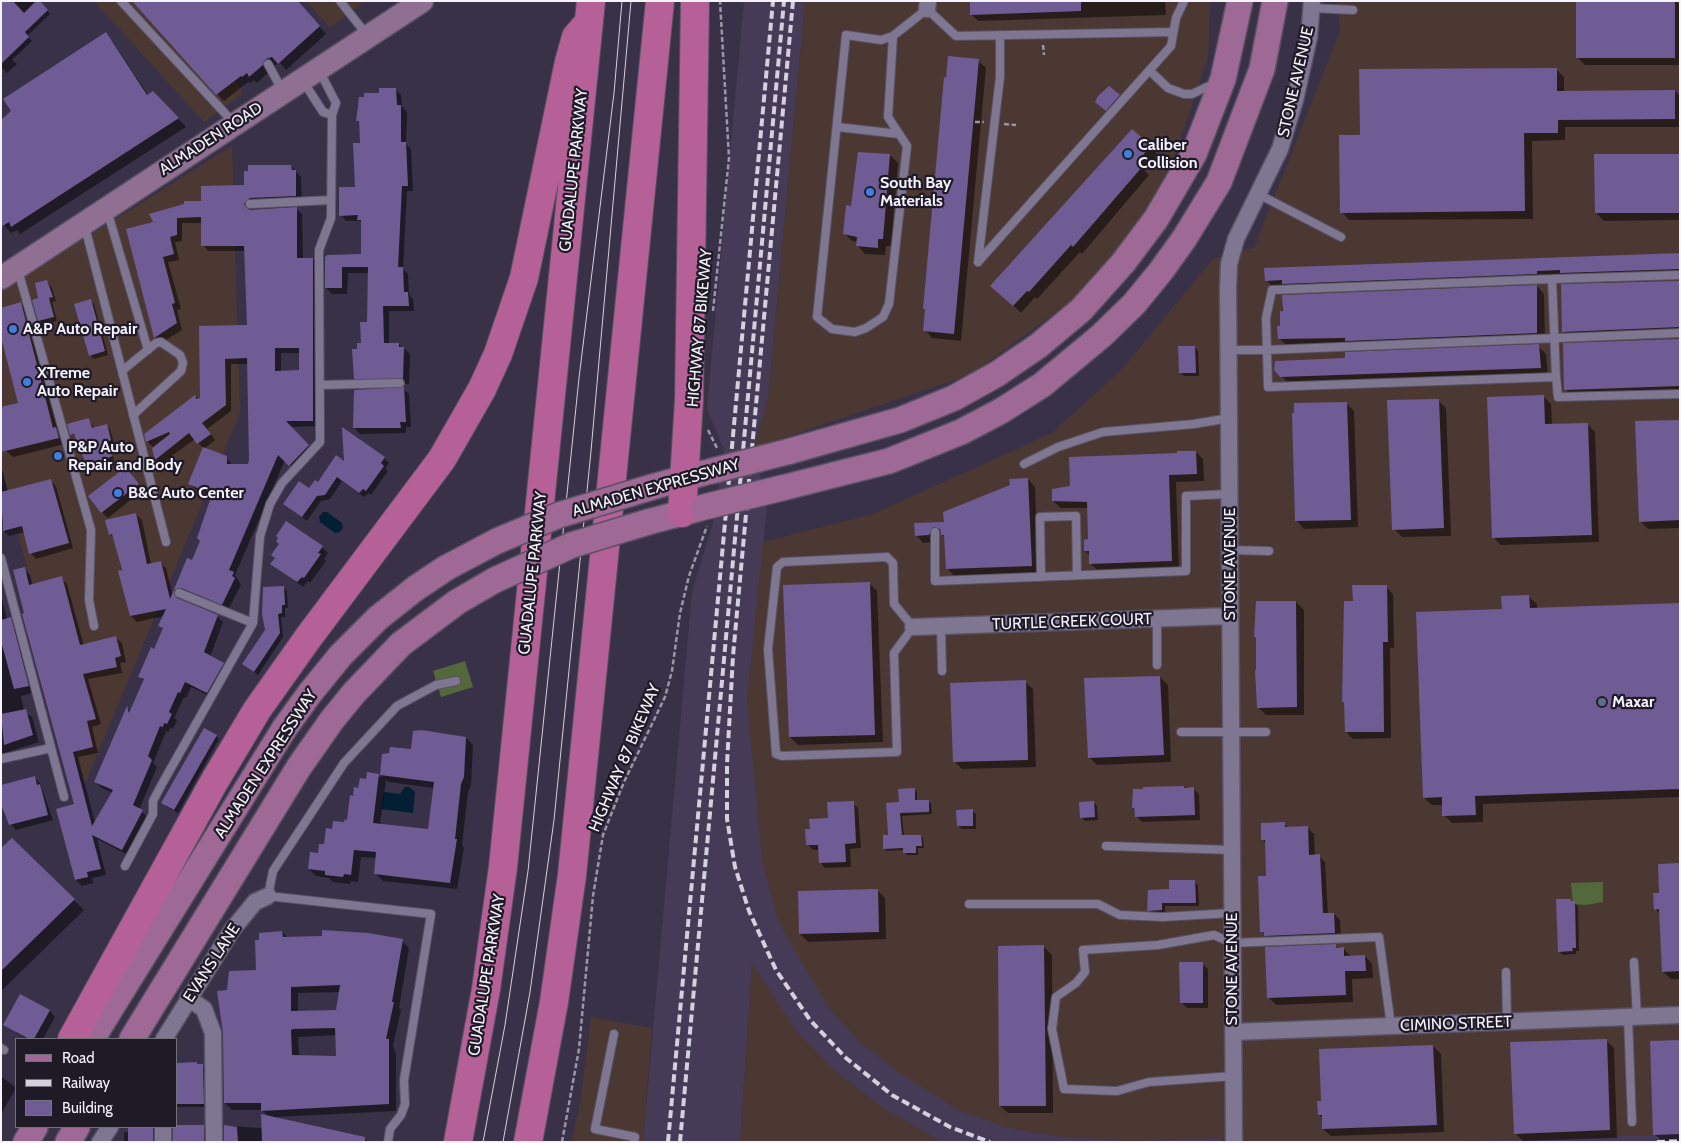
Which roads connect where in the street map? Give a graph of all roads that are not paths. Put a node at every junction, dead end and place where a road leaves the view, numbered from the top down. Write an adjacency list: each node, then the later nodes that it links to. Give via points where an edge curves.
1 (121, 1): 23 (lane)
2 (340, 1): 15 (lane)
3 (422, 1): 15 (street, ALMADEN ROAD)
4 (660, 1): 107 (highway, via 572,874 554,1002)
5 (695, 1): 48 (highway)
6 (1184, 1): 13 (lane)
7 (1240, 1): 20 (main road, ALMADEN EXPRESSWAY)
8 (1275, 1): 50 (main road, ALMADEN EXPRESSWAY, bridge, via 1262,70 1220,182 1161,271 1134,304 1101,336 1042,385 961,432 889,461 782,488)
9 (927, 5): 14 (lane, via 956,36); 16 (lane)
10 (1312, 5): 11 (lane); 26 (street, STONE AVENUE, via 1309,37 1295,100 1280,149)
11 (1352, 10)
12 (590, 11): 90 (highway, via 576,37 569,62 524,278 504,338 482,389 442,459 308,638 253,718 214,782); 106 (highway, GUADALUPE PARKWAY, via 504,867 486,990)
13 (1174, 32): 14 (lane); 18 (lane, via 1171,46)
14 (1000, 35): 18 (lane, via 1000,77 978,262)
15 (368, 36): 19 (street, ALMADEN ROAD)
16 (893, 36): 24 (lane, via 880,40 846,35); 25 (lane, via 888,117)
17 (268, 64): 21 (lane)
18 (1150, 71): 20 (lane, via 1168,88 1184,94 1192,94)
19 (311, 75): 21 (street, ALMADEN ROAD); 22 (lane, via 323,112); 22 (lane, via 336,103)
20 (1223, 79): 48 (main road, ALMADEN EXPRESSWAY, bridge, via 1194,154 1156,219 1123,263 1081,310 1038,346 954,398 900,420 787,452)
21 (284, 92): 23 (street, ALMADEN ROAD)
22 (332, 115): 27 (lane)
23 (235, 124): 29 (street, ALMADEN ROAD)
24 (837, 127): 25 (lane); 25 (lane, via 817,317 832,329 855,332 883,317 889,304 907,146)
25 (899, 134)
26 (1258, 194): 31 (lane); 38 (street, STONE AVENUE, via 1236,239 1229,264)
27 (331, 200): 28 (lane); 43 (lane, via 329,226 319,250)
28 (250, 204)
29 (107, 207): 30 (street, ALMADEN ROAD); 37 (lane)
30 (84, 223): 32 (street, ALMADEN ROAD); 40 (lane)
31 (1341, 236)
32 (9, 272): 62 (lane, via 91,530 89,600)
33 (1680, 275): 34 (lane)
34 (1552, 279): 36 (lane); 39 (lane, via 1272,290 1266,318)
35 (1680, 333): 36 (lane)
36 (1554, 339): 39 (lane); 41 (lane)
37 (148, 350): 40 (lane); 45 (lane, via 156,343 166,343 180,355 183,363 181,371)
38 (1228, 350): 39 (lane); 46 (street, STONE AVENUE)
39 (1266, 350): 41 (lane, via 1268,387)
40 (122, 371): 45 (lane)
41 (1556, 377): 44 (lane, via 1558,397)
42 (400, 384): 43 (lane)
43 (320, 385): 61 (lane, via 320,442 282,483 263,522)
44 (1680, 394)
45 (133, 415): 52 (lane)
46 (1229, 418): 47 (lane, via 1103,432 1058,447); 49 (street, STONE AVENUE)
47 (1024, 464)
48 (704, 469): 50 (highway); 91 (main road, ALMADEN EXPRESSWAY, bridge, via 559,515 497,541 439,573 378,618 341,655 284,729)
49 (1229, 494): 53 (street, STONE AVENUE); 56 (lane, via 1186,496 1186,571)
50 (698, 514): 92 (main road, ALMADEN EXPRESSWAY, bridge, via 648,522 572,545 495,580 450,607 401,644 354,693 299,768)
51 (935, 532): 57 (lane, via 935,581)
52 (166, 542)
53 (1229, 550): 54 (lane); 59 (street, STONE AVENUE)
54 (1269, 550)
55 (1, 558): 71 (lane)
56 (1077, 575): 57 (lane); 57 (lane, via 1076,516 1040,517)
57 (1041, 577)
58 (179, 593): 61 (lane)
59 (1230, 616): 60 (street, TURTLE CREEK COURT); 70 (street, STONE AVENUE)
60 (1157, 619): 64 (street, TURTLE CREEK COURT); 65 (lane)
61 (253, 623): 76 (lane, via 162,784 154,801 153,814)
62 (94, 626)
63 (913, 627): 63 (lane, via 894,653 897,752 776,754 768,650 777,566 783,562 887,557 893,563 894,604); 64 (street, TURTLE CREEK COURT)
64 (941, 627): 66 (lane)
65 (1157, 666)
66 (942, 671)
67 (456, 681): 77 (lane, via 436,685 397,706 344,762 273,871)
68 (1181, 732): 70 (lane)
69 (1266, 732): 70 (lane)
70 (1231, 733): 75 (street, STONE AVENUE)
71 (51, 748): 72 (lane); 73 (lane)
72 (1, 759)
73 (64, 797)
74 (1106, 846): 75 (lane)
75 (1232, 850): 79 (street, STONE AVENUE)
76 (124, 866)
77 (268, 896): 83 (street, EVANS LANE, via 255,902 232,930); 105 (lane, via 431,914 404,1080 405,1104 390,1129)
78 (969, 904): 79 (lane, via 1098,904 1120,915 1146,916)
79 (1232, 913): 80 (street, STONE AVENUE)
80 (1232, 942): 87 (lane, via 1379,937); 88 (street, STONE AVENUE); 94 (lane, via 1214,935 1152,946 1083,950 1085,972 1056,997 1052,1029 1064,1088 1117,1091 1149,1082)
81 (1634, 962): 85 (lane)
82 (1506, 972): 86 (lane)
83 (188, 998): 93 (street, EVANS LANE); 104 (street, via 204,1009 212,1033)
84 (1680, 1015): 85 (street, CIMINO STREET)
85 (1633, 1017): 86 (street, CIMINO STREET); 95 (lane)
86 (1507, 1022): 87 (street, CIMINO STREET)
87 (1391, 1026): 88 (street, CIMINO STREET)
88 (1233, 1032): 94 (street, STONE AVENUE)
89 (614, 1034): 108 (lane, via 595,1129 635,1137)
90 (73, 1038)
91 (93, 1038)
92 (133, 1038)
93 (165, 1038)
94 (1234, 1076): 109 (street, STONE AVENUE)
95 (1632, 1122)
96 (34, 1128): 100 (main road)
97 (76, 1128): 101 (main road)
98 (109, 1128): 102 (street)
99 (163, 1128): 103 (street)
100 (26, 1142)
101 (68, 1142)
102 (100, 1142)
103 (163, 1142)
104 (214, 1142)
105 (388, 1142)
106 (458, 1142)
107 (528, 1142)
108 (634, 1142)
109 (1234, 1142)

